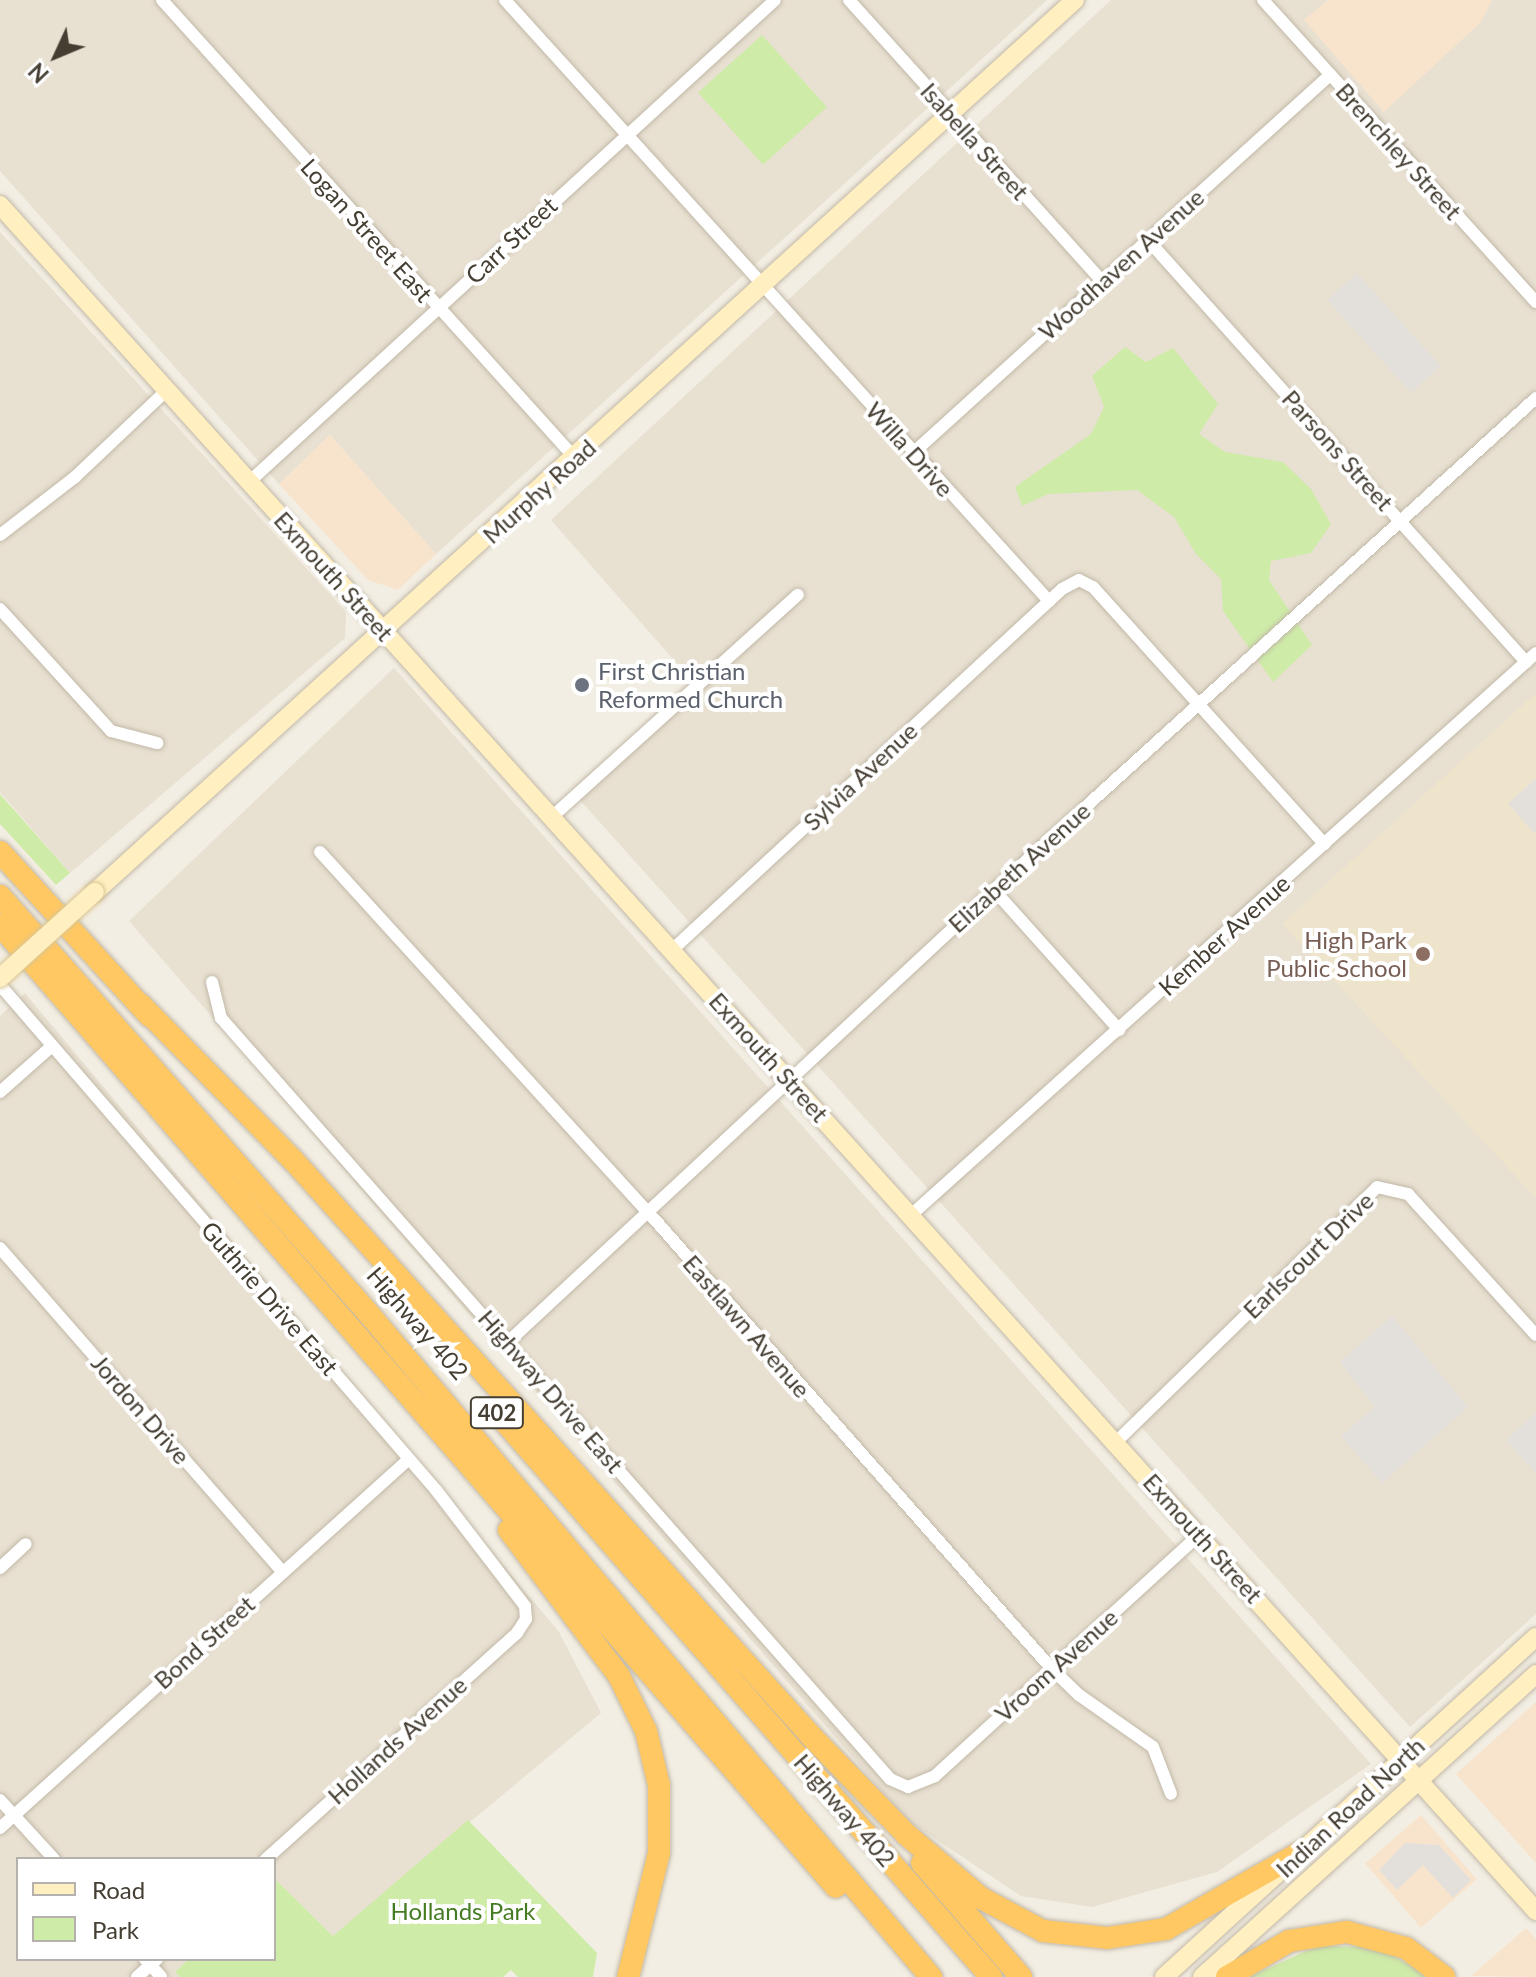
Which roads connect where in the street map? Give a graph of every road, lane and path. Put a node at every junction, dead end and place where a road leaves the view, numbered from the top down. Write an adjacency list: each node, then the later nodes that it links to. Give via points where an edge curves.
1 (162, 0): 15 (street, Logan Street East)
2 (505, 0): 9 (street, Willa Drive)
3 (775, 0): 9 (street, Carr Street)
4 (849, 0): 8 (street, Isabella Street)
5 (1075, 0): 8 (main road, Murphy Road)
6 (1263, 0): 7 (street, Brenchley Street)
7 (1330, 75): 11 (street, Woodhaven Avenue); 14 (street, Brenchley Street)
8 (950, 114): 12 (street, Isabella Street); 13 (main road, Murphy Road)
9 (627, 134): 13 (street, Willa Drive); 15 (street, Carr Street)
10 (0, 205): 16 (main road, Exmouth Street)
11 (1148, 240): 12 (street, Woodhaven Avenue); 21 (street, Parsons Street)
12 (1102, 281): 18 (street, Woodhaven Avenue)
13 (762, 287): 18 (street, Willa Drive); 19 (main road, Murphy Road)
14 (1536, 302)
15 (437, 309): 19 (street, Logan Street East); 20 (street, Carr Street)
16 (166, 391): 20 (main road, Exmouth Street); 22 (street, via 75,477)
17 (1536, 398): 21 (street, Elizabeth Avenue)
18 (913, 453): 24 (street, Willa Drive)
19 (575, 458): 26 (main road, Murphy Road)
20 (249, 482): 26 (main road, Exmouth Street)
21 (1401, 521): 27 (street, Parsons Street); 28 (street, Elizabeth Avenue)
22 (0, 535)
23 (798, 595): 30 (street)
24 (1049, 601): 28 (street, via 1071,583 1086,582); 37 (street, Sylvia Avenue)
25 (0, 609): 29 (street, via 111,731)
26 (383, 630): 30 (main road, Exmouth Street); 38 (main road, Murphy Road, bridge)
27 (1531, 657): 31 (street, Kember Avenue)
28 (1198, 704): 31 (street); 34 (street, Elizabeth Avenue)
29 (157, 743)
30 (553, 816): 37 (main road, Exmouth Street)
31 (1324, 844): 42 (street, Kember Avenue)
32 (0, 852): 41 (highway, Highway 402 / 402)
33 (320, 852): 46 (street, Eastlawn Avenue)
34 (994, 890): 42 (street); 44 (street, Elizabeth Avenue)
35 (0, 896): 49 (highway, Highway 402 / 402)
36 (0, 925): 52 (highway)
37 (672, 950): 44 (main road, Exmouth Street)
38 (0, 978)
39 (212, 982): 51 (street, Highway Drive East, via 221,1018)
40 (0, 985): 43 (street, Guthrie Drive East)
41 (141, 1005): 63 (highway, via 293,1160 444,1334); 82 (highway, Highway 402 / 402)
42 (1119, 1030): 47 (street, Kember Avenue)
43 (52, 1046): 45 (street); 54 (street, Guthrie Drive East)
44 (790, 1079): 46 (street, Elizabeth Avenue); 47 (main road, Exmouth Street)
45 (0, 1092)
46 (648, 1212): 51 (street, Elizabeth Avenue); 61 (street, Eastlawn Avenue)
47 (910, 1216): 53 (main road, Exmouth Street)
48 (0, 1248): 58 (street, Jordon Drive)
49 (368, 1313): 80 (highway, Highway 402 / 402); 81 (highway, via 478,1430)
50 (1534, 1333): 53 (street, Earlscourt Drive, via 1408,1194 1377,1187)
51 (508, 1342): 66 (street, Highway Drive East, via 890,1779)
52 (392, 1381): 78 (highway, via 582,1624 619,1676 646,1731 659,1785 659,1853); 79 (highway)
53 (1117, 1441): 55 (main road, Exmouth Street)
54 (409, 1459): 58 (street, Bond Street); 59 (street, Guthrie Drive East, via 525,1606)
55 (1200, 1534): 61 (street, Vroom Avenue); 64 (main road, Exmouth Street)
56 (26, 1544): 57 (street)
57 (0, 1568)
58 (282, 1571): 69 (street, Bond Street)
59 (526, 1619): 73 (street, Hollands Avenue)
60 (1536, 1637): 64 (main road, Indian Road North)
61 (1051, 1668): 66 (street, Vroom Avenue, via 935,1776); 67 (street, Eastlawn Avenue, via 1079,1695 1153,1747)
62 (1536, 1674): 65 (main road, Indian Road North)
63 (811, 1736): 71 (highway, via 961,1882 1011,1917 1063,1936 1107,1938 1166,1929); 83 (highway)
64 (1399, 1761): 65 (main road, Exmouth Street); 71 (main road, Indian Road North)
65 (1416, 1781): 74 (main road, Exmouth Street); 85 (main road, Indian Road North)
66 (908, 1787)
67 (1171, 1794)
68 (0, 1800): 69 (street)
69 (14, 1815): 70 (street, Bond Street); 72 (street)
70 (0, 1828)
71 (1299, 1853): 84 (main road, Indian Road North)
72 (52, 1857)
73 (268, 1857)
74 (1536, 1911)
75 (151, 1961): 76 (street); 77 (street)
76 (137, 1977)
77 (161, 1977)
78 (628, 1977)
79 (913, 1977)
80 (931, 1977)
81 (950, 1977)
82 (991, 1977)
83 (1021, 1977)
84 (1164, 1977)
85 (1202, 1977)
86 (1227, 1977): 87 (highway, via 1289,1941 1347,1932 1406,1948)
87 (1444, 1977)

